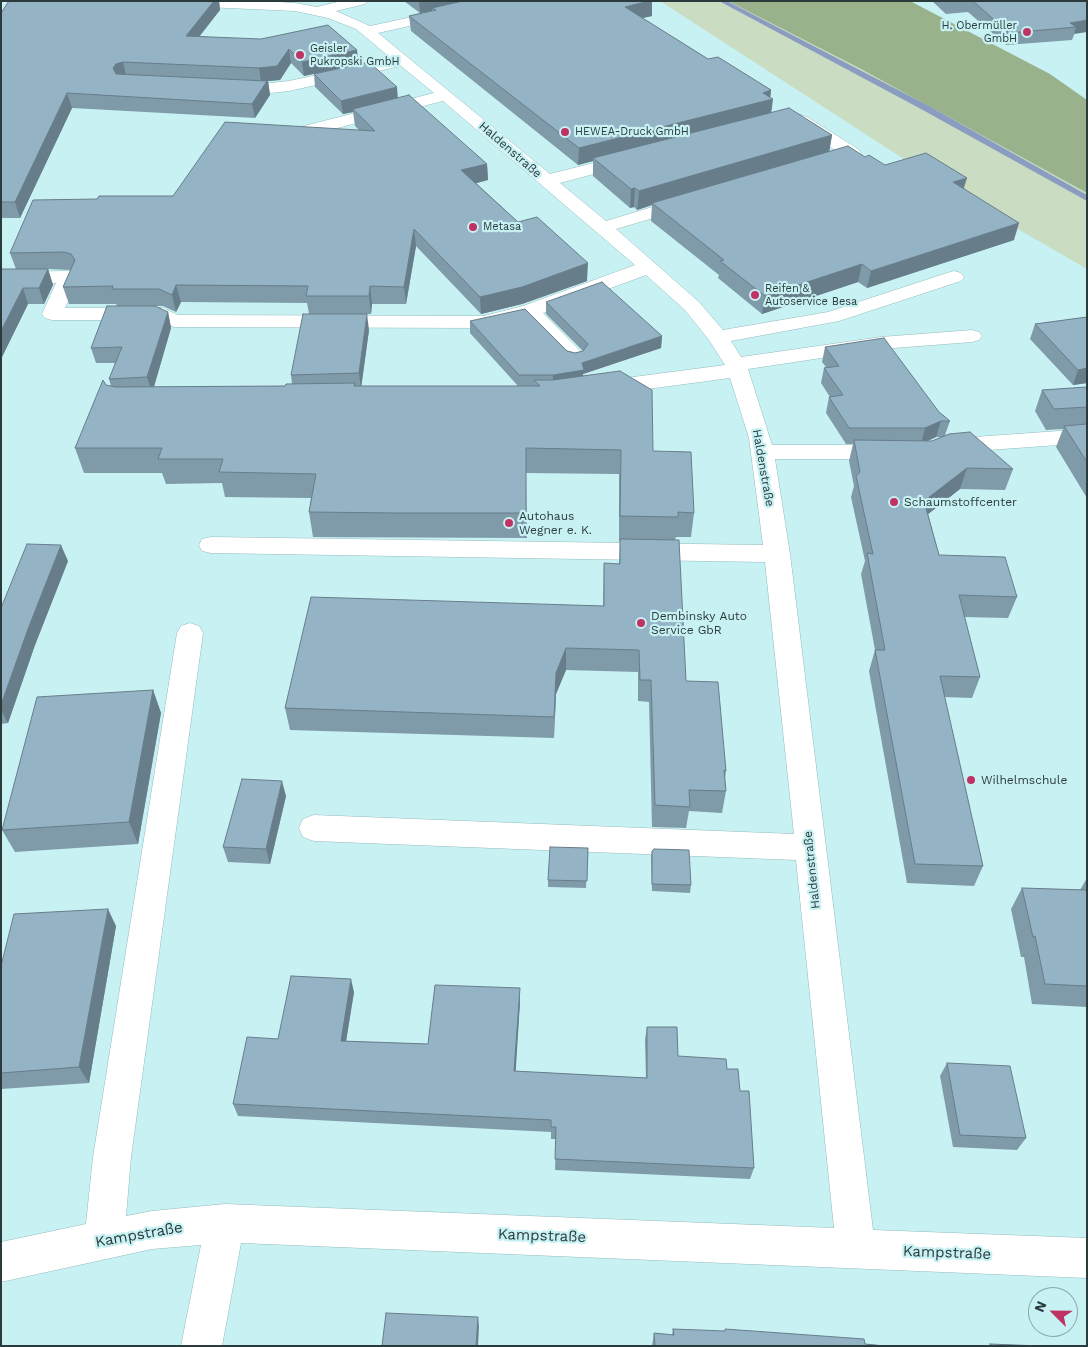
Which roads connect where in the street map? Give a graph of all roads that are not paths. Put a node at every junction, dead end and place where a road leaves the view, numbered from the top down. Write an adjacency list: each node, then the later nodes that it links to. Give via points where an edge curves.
1 (161, 1): 3 (street, Haldenstraße)
2 (360, 1): 4 (street)
3 (255, 3): 4 (street, Haldenstraße)
4 (310, 7): 6 (street, Haldenstraße)
5 (457, 12): 6 (street)
6 (366, 31): 7 (street, Haldenstraße)
7 (403, 61): 8 (street, via 289,86 261,89); 9 (street, Haldenstraße)
8 (222, 87)
9 (446, 95): 11 (street); 14 (street, Haldenstraße)
10 (785, 118): 13 (street, via 794,116 852,153)
11 (306, 131)
12 (642, 156): 14 (street)
13 (813, 165)
14 (546, 181): 16 (street, Haldenstraße)
15 (702, 198): 16 (street)
16 (601, 228): 17 (street, Haldenstraße)
17 (649, 267): 20 (street); 22 (street, Haldenstraße, via 692,306)
18 (954, 277): 22 (street, via 832,317)
19 (1, 278): 20 (street, via 69,277 52,314 163,314 174,321 484,322)
20 (530, 311): 23 (street)
21 (972, 336): 24 (street, via 881,343)
22 (718, 337): 24 (street, Haldenstraße)
23 (575, 358)
24 (736, 367): 25 (street); 27 (street, Haldenstraße)
25 (582, 391)
26 (1087, 436): 27 (street, via 937,446 917,453)
27 (762, 452): 29 (street, Haldenstraße)
28 (211, 545): 29 (street)
29 (776, 554): 32 (street, Haldenstraße)
30 (190, 633): 34 (street, via 112,1157)
31 (314, 828): 32 (street)
32 (810, 848): 35 (street, Haldenstraße)
33 (225, 1223): 34 (street, Kampstraße, via 152,1230); 35 (street, Kampstraße); 38 (street)
34 (104, 1241): 37 (street, Kampstraße)
35 (856, 1249): 36 (street, Kampstraße)
36 (1087, 1258)
37 (1, 1262)
38 (201, 1346)

